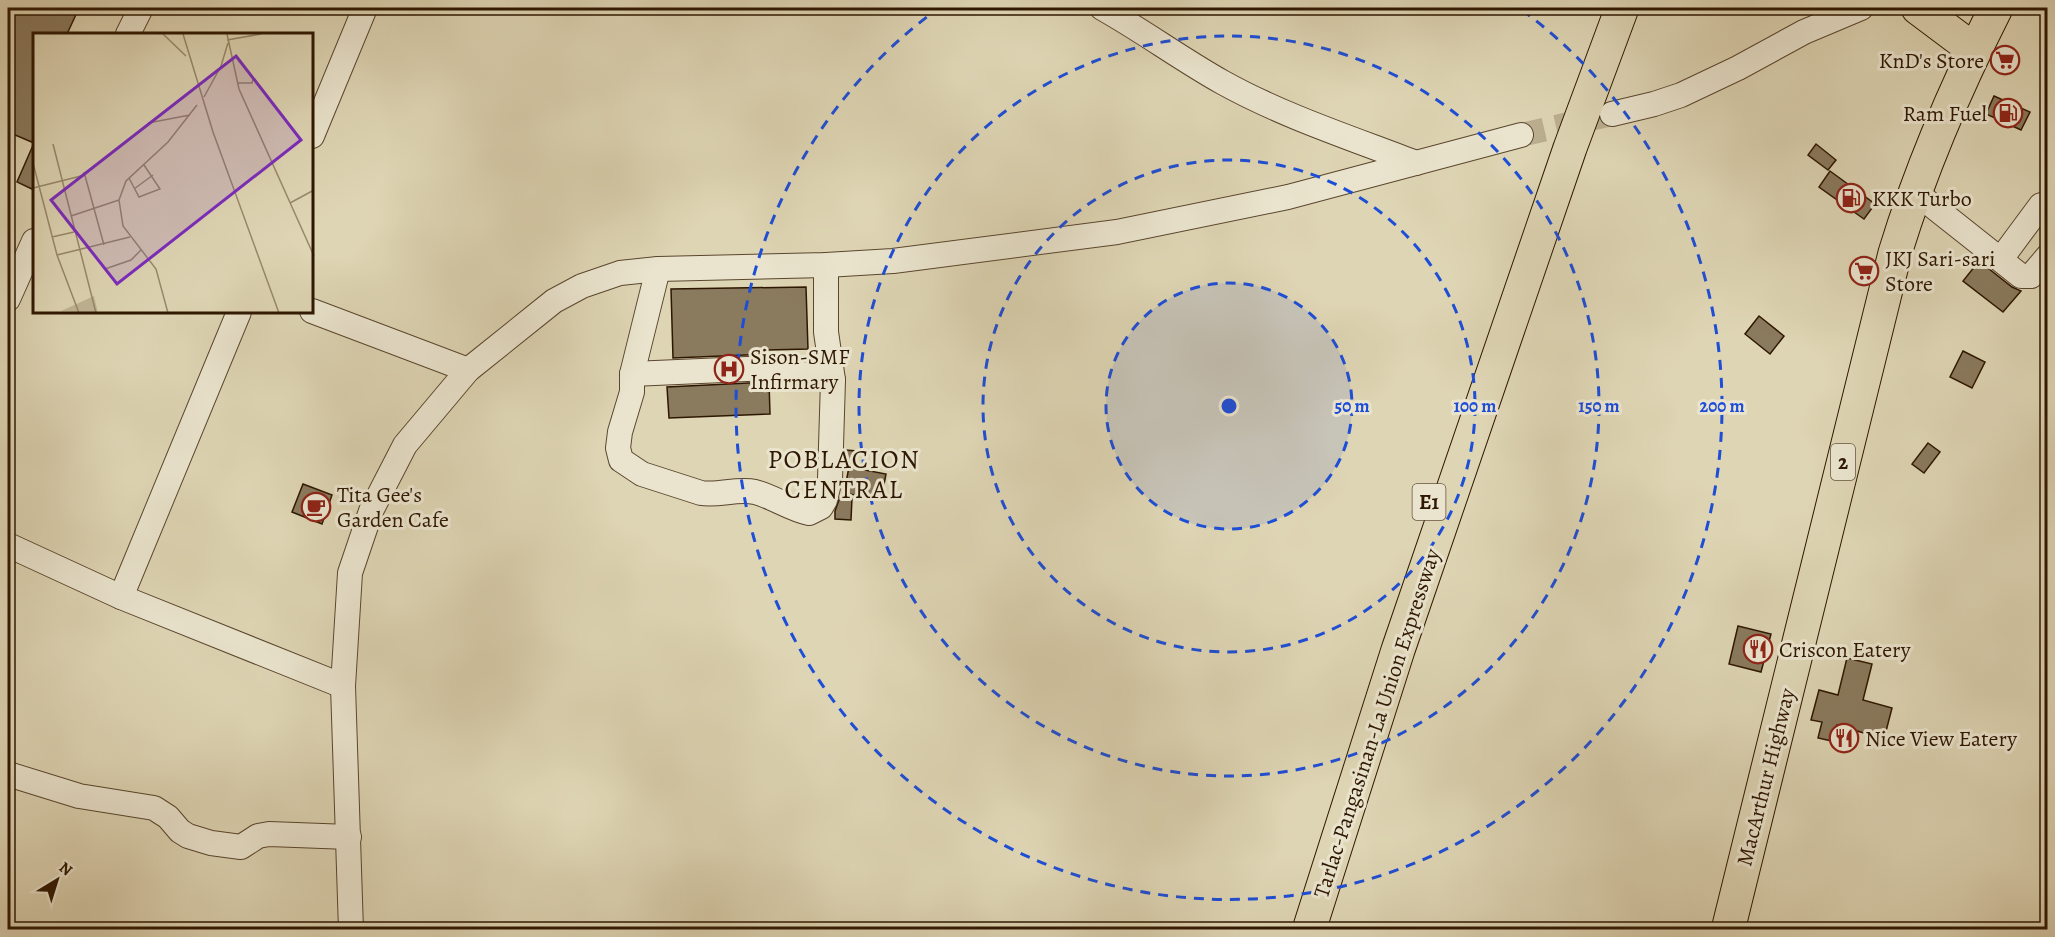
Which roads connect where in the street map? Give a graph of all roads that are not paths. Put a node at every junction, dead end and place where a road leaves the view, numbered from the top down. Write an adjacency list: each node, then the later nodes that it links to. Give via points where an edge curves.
1 (141, 8): 9 (street)
2 (363, 8): 12 (street)
3 (1102, 8): 14 (street, via 1223,82 1291,115)
4 (1598, 8): 34 (highway, Tarlac-Pangasinan-La Union Expressway / E1, via 1540,164)
5 (1622, 8): 35 (highway, Tarlac-Pangasinan-La Union Expressway / E1, via 1401,639)
6 (1861, 8): 11 (street, via 1804,32 1681,95)
7 (1918, 8): 10 (highway)
8 (1996, 8): 10 (highway, MacArthur Highway / 2)
9 (128, 33)
10 (1974, 50): 15 (highway, MacArthur Highway / 2)
11 (1612, 114)
12 (314, 131)
13 (1521, 135): 14 (street)
14 (1416, 164): 20 (street, via 1288,197 1117,232 893,261)
15 (1915, 192): 19 (street); 36 (highway, MacArthur Highway / 2, via 1895,253)
16 (2041, 205): 19 (street)
17 (33, 243): 22 (street)
18 (2048, 256): 19 (street, via 2026,277)
19 (2001, 260)
20 (826, 265): 21 (street); 27 (street, via 826,332)
21 (658, 269): 25 (street, via 620,273 582,286 554,301); 26 (street)
22 (8, 299)
23 (314, 312): 25 (street)
24 (238, 314): 29 (street)
25 (468, 370): 30 (street, via 405,445 371,511 350,573)
26 (632, 374): 27 (street, via 772,368); 27 (street, via 632,392 618,447 621,460 627,465 642,474 701,493 755,492 809,513 821,507 830,479)
27 (833, 380)
28 (8, 545): 29 (street)
29 (121, 597): 30 (street)
30 (343, 686): 32 (street)
31 (8, 774): 32 (street, via 79,796 154,808 188,836 227,847 241,847 269,834)
32 (349, 837): 33 (street)
33 (351, 930)
34 (1289, 930)
35 (1310, 930)
36 (1728, 930)

